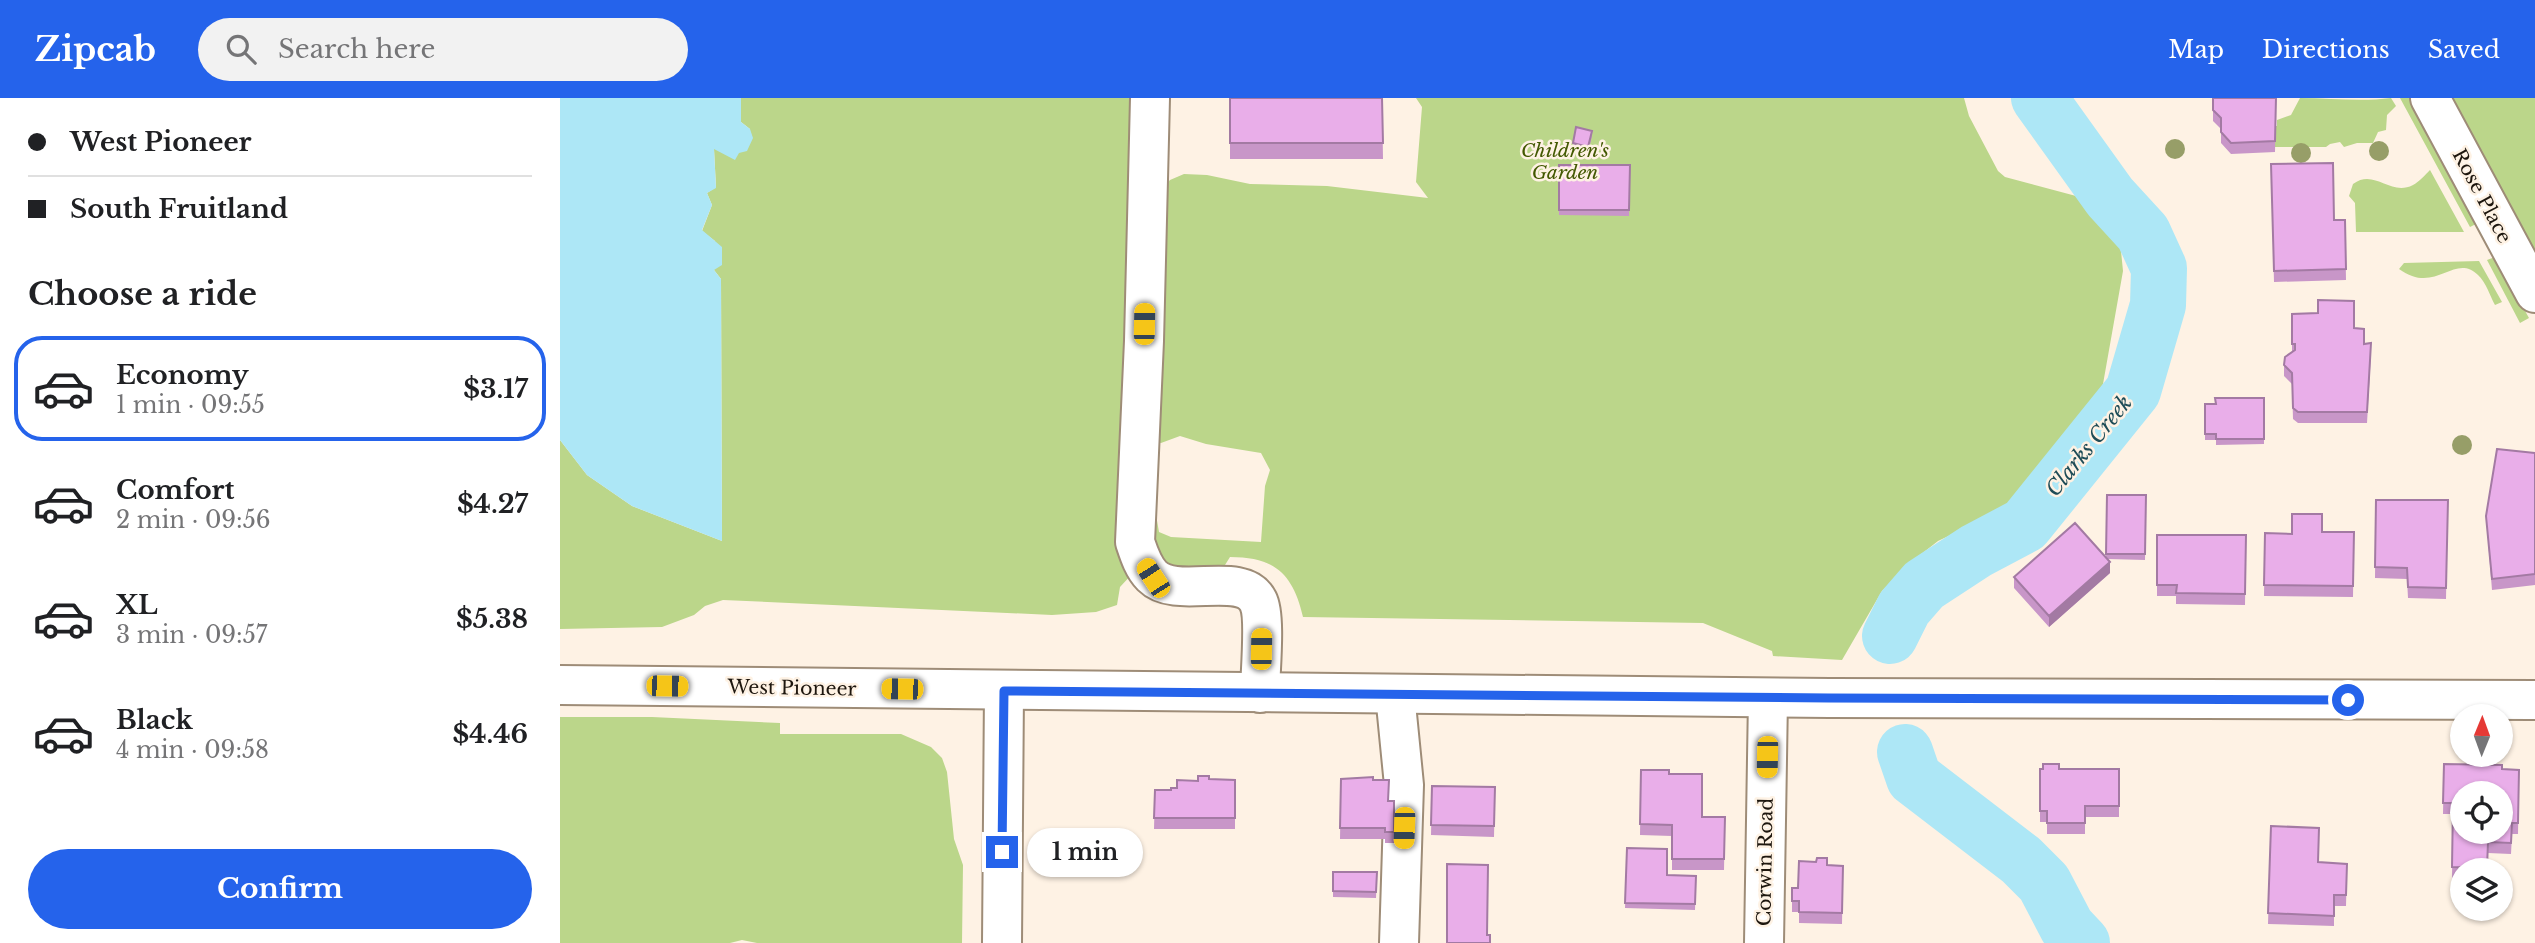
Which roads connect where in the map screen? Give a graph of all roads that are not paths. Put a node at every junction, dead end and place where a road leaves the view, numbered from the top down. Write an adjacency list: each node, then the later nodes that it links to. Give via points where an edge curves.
1 (1150, 98): 6 (main road, via 1135,542 1153,578 1176,587 1233,586 1250,591 1259,601)
2 (2430, 98): 3 (main road, Rose Place)
3 (2535, 293)
4 (560, 685): 5 (main road, West Pioneer)
5 (1004, 691): 6 (main road, West Pioneer); 10 (main road)
6 (1260, 693): 7 (main road, West Pioneer)
7 (1395, 694): 8 (main road, West Pioneer); 11 (main road, via 1404,785)
8 (1768, 698): 9 (main road, West Pioneer); 12 (main road, Corwin Road)
9 (2535, 700)
10 (1002, 943)
11 (1399, 943)
12 (1764, 943)

